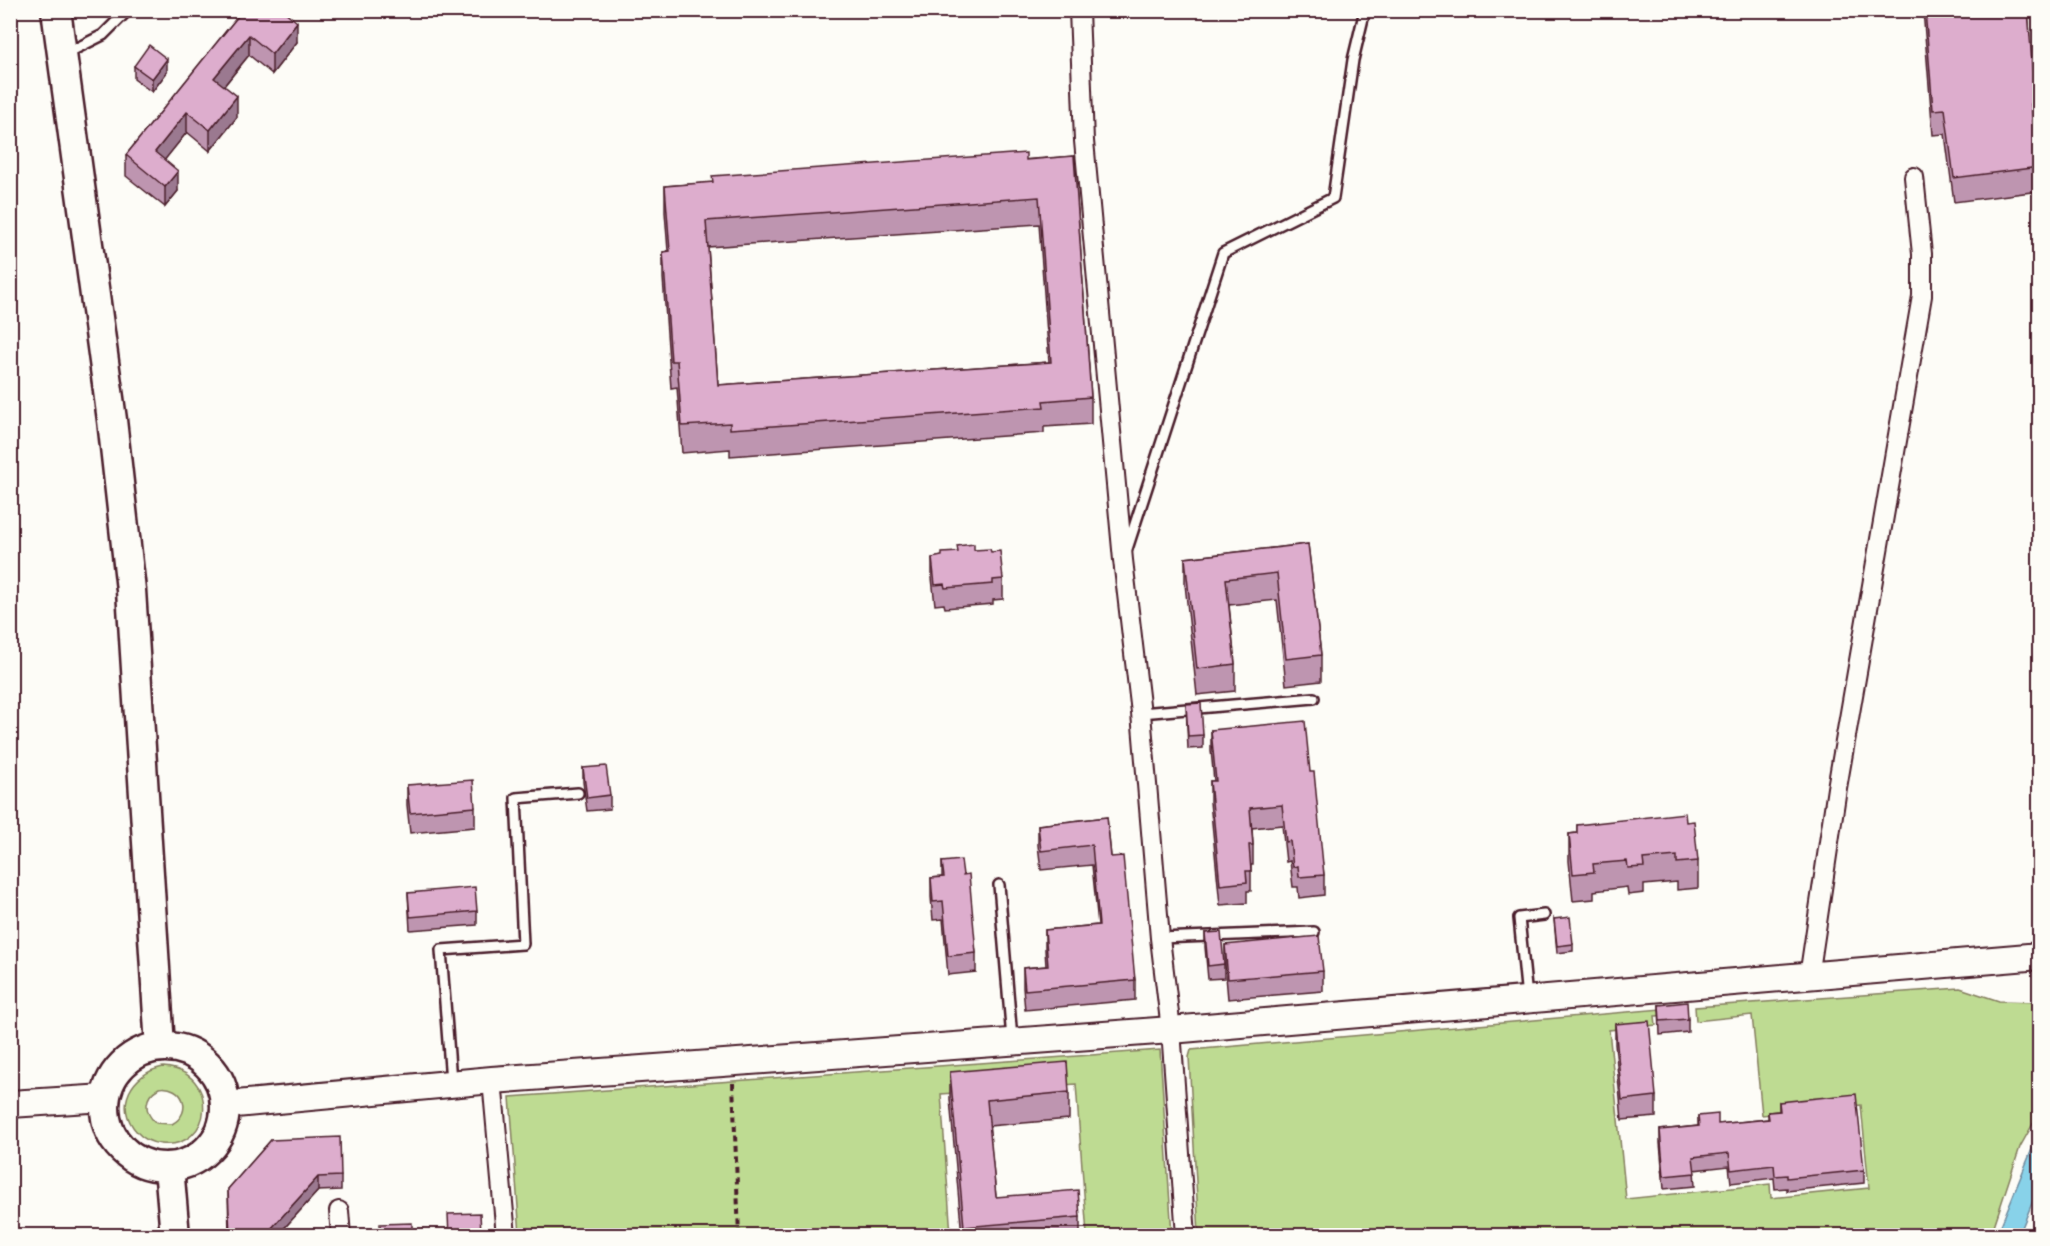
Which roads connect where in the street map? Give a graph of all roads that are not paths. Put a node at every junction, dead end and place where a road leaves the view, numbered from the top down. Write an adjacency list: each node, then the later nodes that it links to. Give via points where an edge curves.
1 (56, 10): 5 (main road)
2 (128, 10): 5 (lane, via 103,35)
3 (1078, 10): 7 (street, via 1084,141)
4 (1365, 10): 7 (lane, via 1353,60 1333,198 1223,253)
5 (62, 56): 20 (main road, via 111,409 131,590)
6 (1914, 177): 16 (street, via 1922,296 1837,788)
7 (1123, 560): 9 (street)
8 (1314, 698): 9 (lane)
9 (1141, 713): 14 (street)
10 (578, 793): 22 (lane, via 516,798 523,944 441,950)
11 (999, 885): 19 (lane)
12 (1544, 915): 17 (lane, via 1519,918)
13 (1314, 932): 14 (lane)
14 (1161, 938): 18 (street)
15 (2040, 956): 16 (street)
16 (1809, 977): 17 (street)
17 (1528, 1000): 18 (street)
18 (1171, 1030): 19 (street); 31 (street)
19 (1012, 1042): 21 (street)
20 (160, 1047): 23 (main road, via 124,1063 108,1085); 25 (main road, via 187,1051 210,1067 218,1078)
21 (492, 1080): 22 (street); 30 (street)
22 (451, 1084): 25 (street)
23 (105, 1098): 24 (street); 26 (main road, via 107,1125 120,1148 142,1163)
24 (10, 1104)
25 (225, 1105): 26 (main road, via 220,1130 205,1152 194,1160)
26 (169, 1167): 28 (main road)
27 (339, 1211): 29 (street)
28 (175, 1236)
29 (341, 1236)
30 (506, 1236)
31 (1186, 1236)

